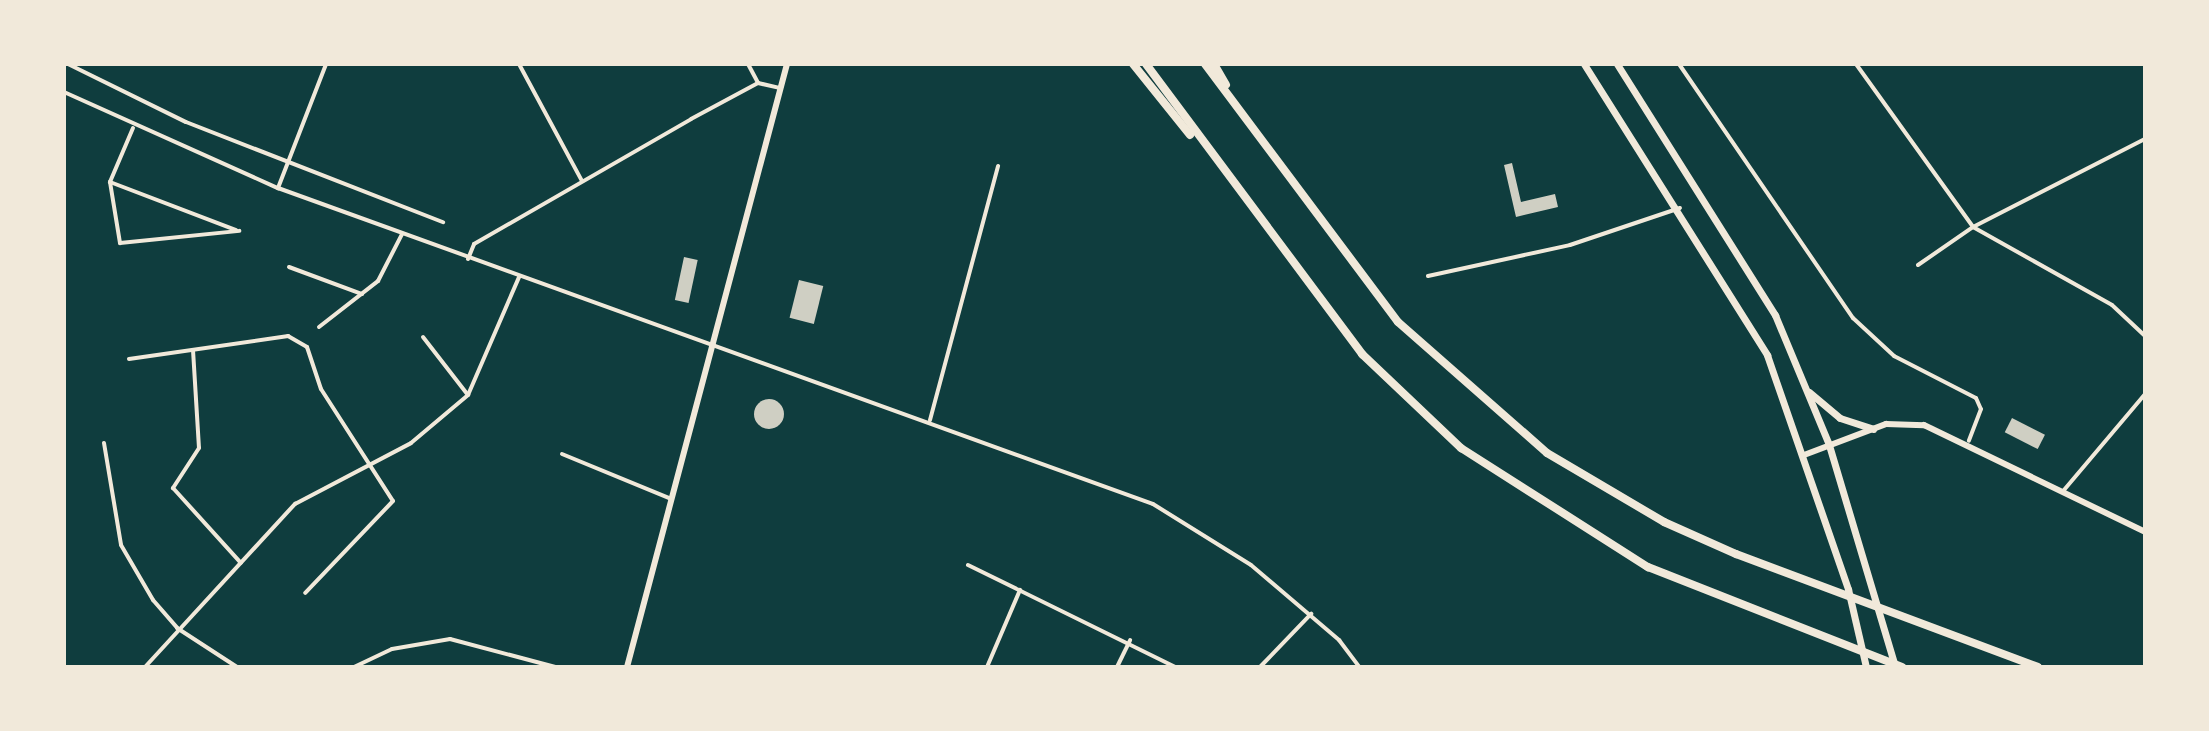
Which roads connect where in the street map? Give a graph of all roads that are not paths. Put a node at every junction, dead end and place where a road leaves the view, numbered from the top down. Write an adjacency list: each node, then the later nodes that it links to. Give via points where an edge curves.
1 (68, 64): 20 (street, via 103,88)
2 (326, 64): 20 (street)
3 (519, 64): 22 (street)
4 (748, 64): 14 (street)
5 (787, 64): 15 (main road)
6 (1133, 64): 26 (highway)
7 (1146, 64): 26 (highway)
8 (1205, 64): 17 (highway)
9 (1214, 64): 17 (highway)
10 (1584, 64): 25 (main road)
11 (1617, 64): 42 (main road, via 1753,274)
12 (1679, 64): 47 (street, via 1853,318 1894,356 1976,398 1981,409)
13 (1856, 64): 28 (street)
14 (758, 83): 15 (street); 22 (street)
15 (780, 88): 39 (main road)
16 (64, 92): 18 (street)
17 (1248, 124): 76 (highway, via 1398,322 1493,412 1652,516 1809,582)
18 (133, 128): 23 (street); 24 (street)
19 (2145, 139): 28 (street)
20 (288, 164): 24 (street); 27 (street)
21 (998, 166): 45 (street)
22 (582, 181): 30 (street, via 474,244)
23 (110, 182): 23 (street, via 120,243 239,231 140,194)
24 (278, 188): 29 (street)
25 (1680, 208): 33 (street, via 1570,245); 51 (main road, via 1767,355)
26 (1253, 213): 75 (highway, via 1362,354 1505,481 1648,567)
27 (443, 222)
28 (1973, 227): 31 (street); 37 (street, via 2112,305)
29 (402, 234): 30 (street); 35 (street, via 388,269)
30 (468, 259): 34 (street)
31 (1918, 265)
32 (289, 267): 35 (street)
33 (1428, 276)
34 (519, 277): 39 (street); 44 (street)
35 (362, 294): 36 (street)
36 (319, 327)
37 (2145, 336)
38 (423, 337): 44 (street)
39 (712, 340): 45 (street); 54 (main road)
40 (193, 350): 41 (street); 52 (street, via 288,336 299,340); 56 (street, via 199,448 173,488)
41 (129, 359)
42 (1809, 392): 46 (main road, via 1840,418); 49 (main road)
43 (2145, 394): 53 (street)
44 (468, 395): 52 (street, via 441,423)
45 (930, 420): 60 (street, via 1153,504 1213,537)
46 (1873, 429): 47 (main road, via 1904,422); 49 (main road)
47 (1969, 441): 53 (main road)
48 (104, 443): 61 (street, via 121,545)
49 (1829, 445): 51 (main road); 74 (main road)
50 (562, 454): 54 (street)
51 (1804, 455): 73 (main road)
52 (369, 461): 56 (street, via 295,504); 59 (street, via 393,501)
53 (2064, 490): 55 (main road)
54 (673, 500): 67 (main road)
55 (2145, 532)
56 (241, 563): 61 (street)
57 (968, 565): 58 (street)
58 (1020, 590): 62 (street); 68 (street)
59 (305, 593)
60 (1311, 614): 71 (street); 72 (street)
61 (177, 628): 63 (street); 64 (street)
62 (1130, 640): 69 (street); 70 (street)
63 (145, 667)
64 (237, 667)
65 (354, 667): 66 (street, via 392,649 450,639)
66 (555, 667)
67 (627, 667)
68 (987, 667)
69 (1117, 667)
70 (1175, 667)
71 (1260, 667)
72 (1359, 667)
73 (1866, 667)
74 (1895, 667)
75 (1902, 667)
76 (2038, 667)

